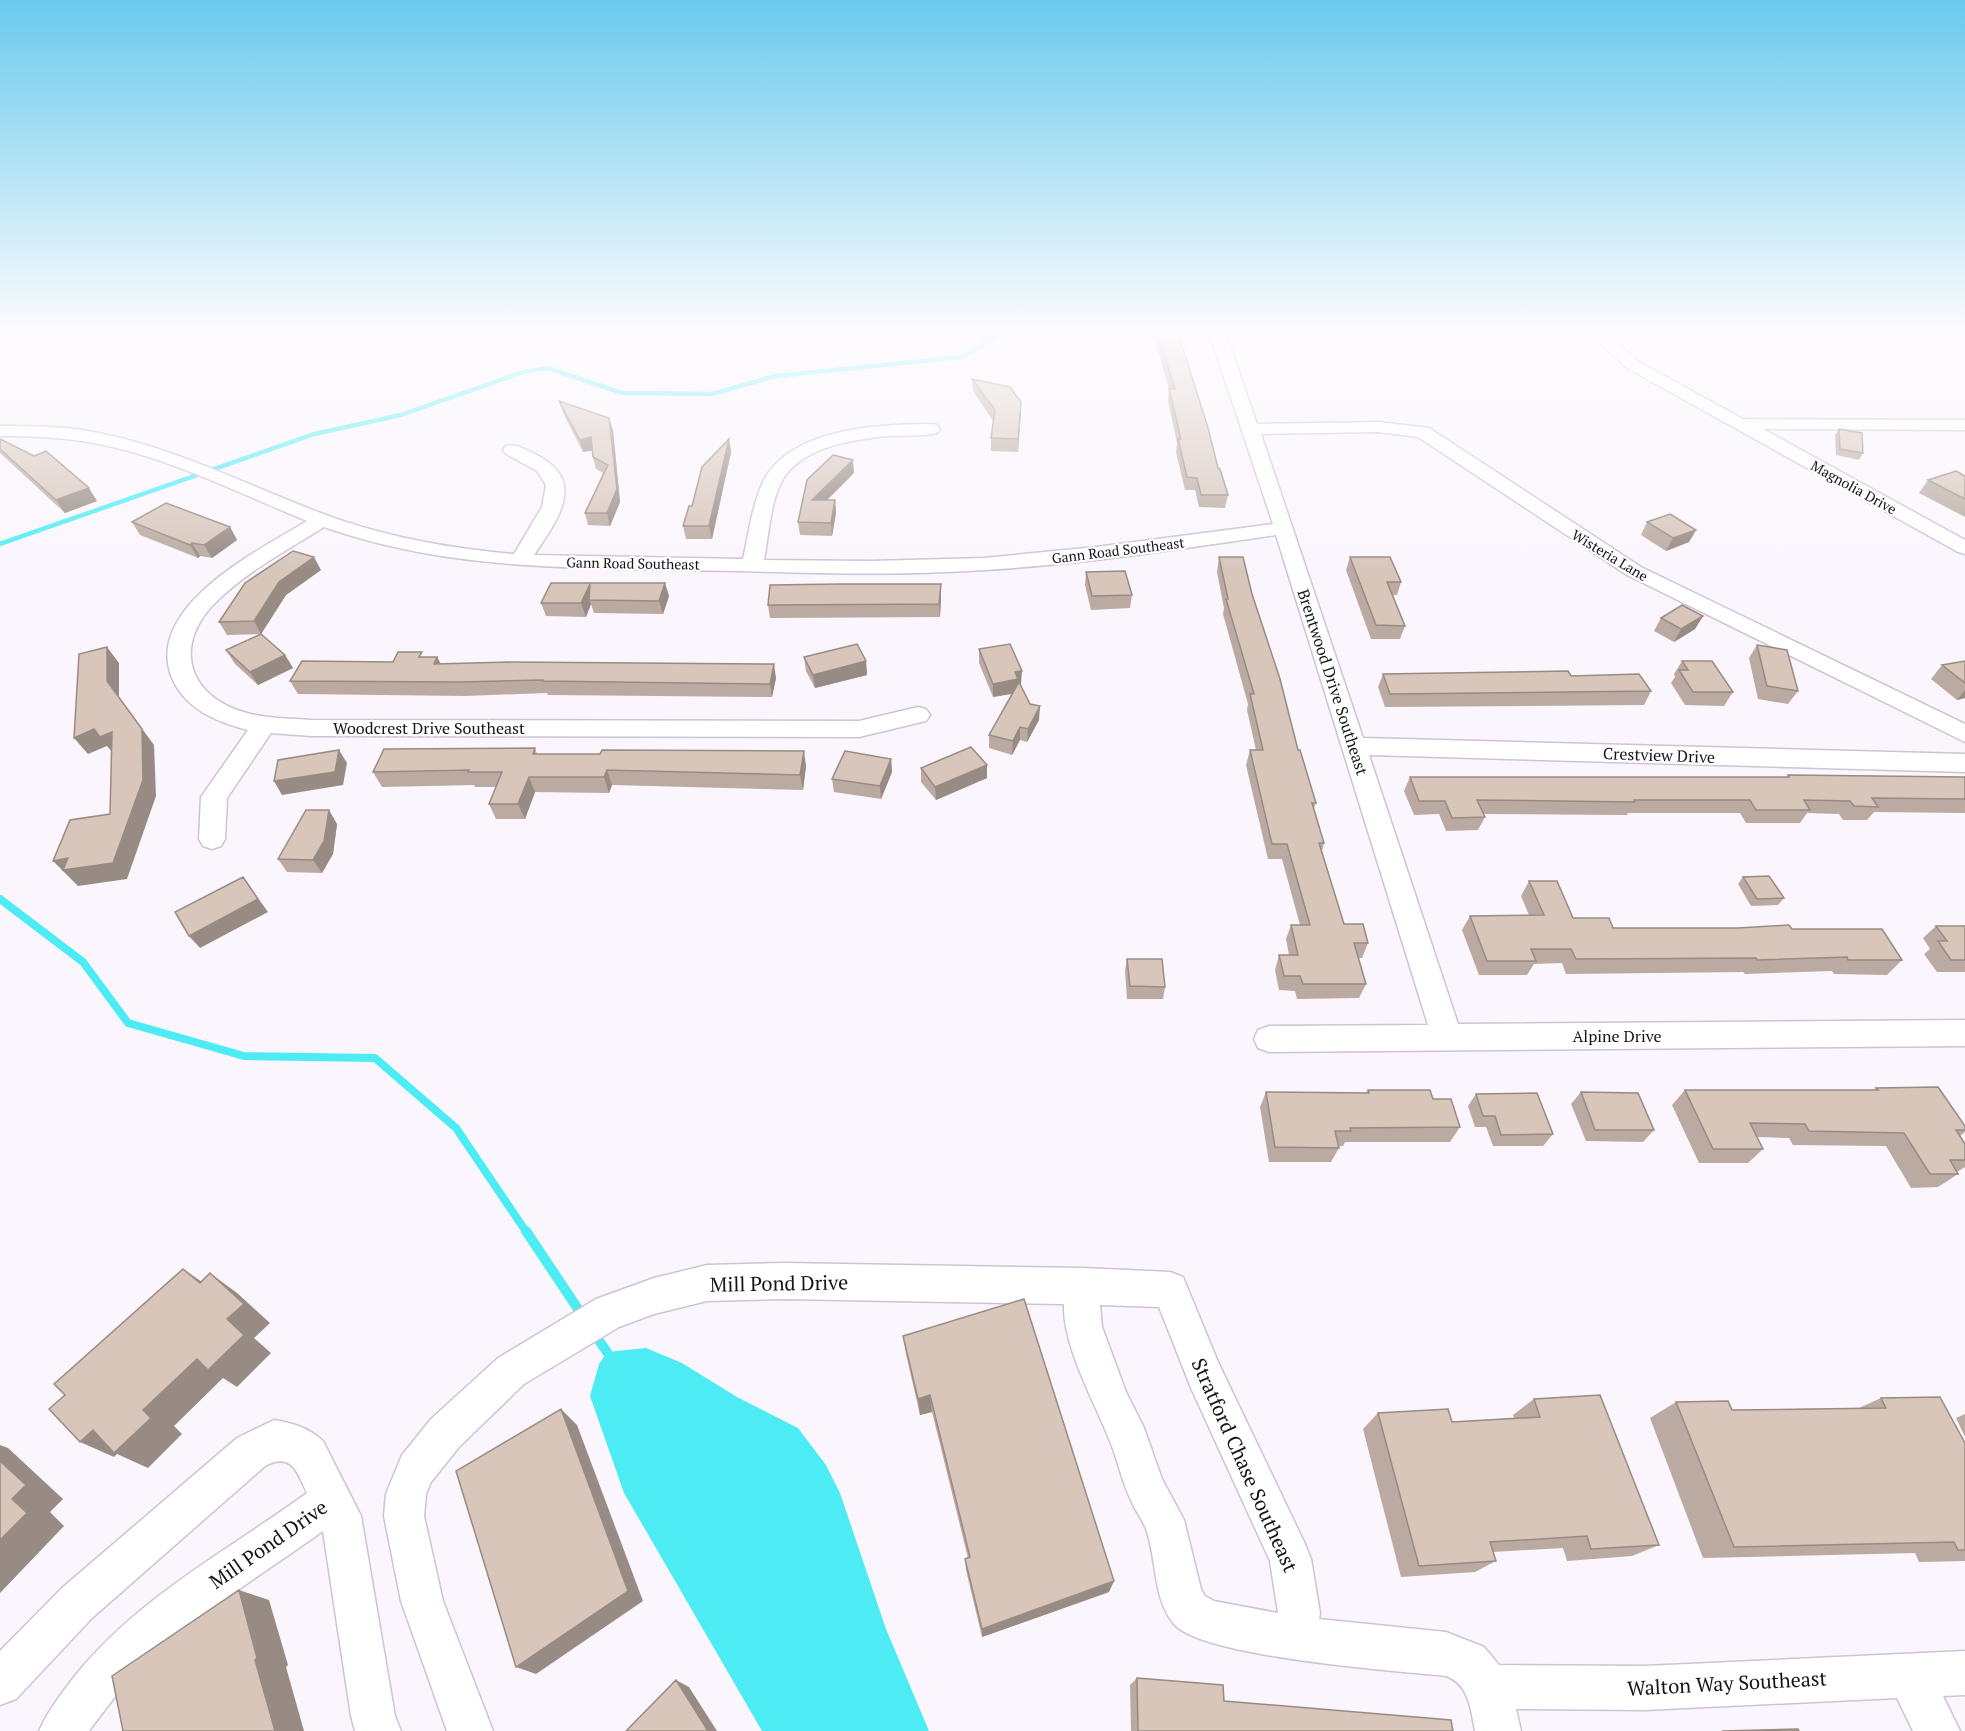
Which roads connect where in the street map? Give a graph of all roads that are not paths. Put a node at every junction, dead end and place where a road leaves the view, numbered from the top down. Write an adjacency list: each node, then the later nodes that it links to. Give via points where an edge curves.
1 (1243, 410): 6 (street, Brentwood Drive Southeast)
2 (1712, 410): 3 (street, Magnolia Drive)
3 (1737, 424): 4 (street); 11 (street, Magnolia Drive)
4 (1965, 425)
5 (931, 429): 13 (street, via 889,429 857,435 813,448 788,462 773,480)
6 (1250, 429): 10 (street, Brentwood Drive Southeast); 16 (street, Wisteria Lane, via 1379,427 1423,432 1634,570)
7 (0, 431): 9 (street, Gann Road Southeast, via 35,429 89,436 167,458)
8 (512, 450): 12 (street, via 546,469 557,490 549,514)
9 (322, 520): 12 (street, Gann Road Southeast, via 421,547); 15 (street, Woodcrest Drive Southeast, via 208,597 188,622 178,648 179,672 202,700 220,712)
10 (1284, 528): 13 (street, Gann Road Southeast, via 981,564); 17 (street, Brentwood Drive Southeast)
11 (1965, 548)
12 (520, 560): 13 (street, Gann Road Southeast)
13 (752, 566)
14 (918, 715): 15 (street, Woodcrest Drive Southeast, via 859,729)
15 (264, 725): 19 (street, via 214,797)
16 (1965, 734)
17 (1353, 746): 18 (street, Crestview Drive); 21 (street, Brentwood Drive Southeast)
18 (1965, 763)
19 (212, 839)
20 (1965, 1033): 21 (street, Alpine Drive)
21 (1447, 1037): 22 (street, Alpine Drive)
22 (1269, 1039)
23 (1083, 1286): 25 (street, via 1084,1327 1146,1489 1164,1520 1181,1598 1190,1611 1205,1620); 25 (street, Stratford Chase Southeast, via 1170,1290 1204,1375 1290,1559 1299,1613); 32 (street, Mill Pond Drive, via 707,1283 609,1312 511,1371 445,1432 416,1469 406,1494 404,1516 422,1601)
24 (333, 1498): 28 (street, via 309,1455 299,1446 274,1440 251,1452 77,1603); 30 (street, Mill Pond Drive, via 139,1640 84,1699); 31 (street, Mill Pond Drive, via 347,1544)
25 (1294, 1636): 29 (street, via 1446,1654 1469,1662)
26 (1965, 1673): 27 (street, Walton Way Southeast)
27 (1909, 1675): 29 (street, Walton Way Southeast, via 1645,1688); 34 (street)
28 (0, 1683)
29 (1489, 1687): 33 (street)
30 (62, 1731)
31 (378, 1731)
32 (470, 1731)
33 (1498, 1731)
34 (1937, 1731)

